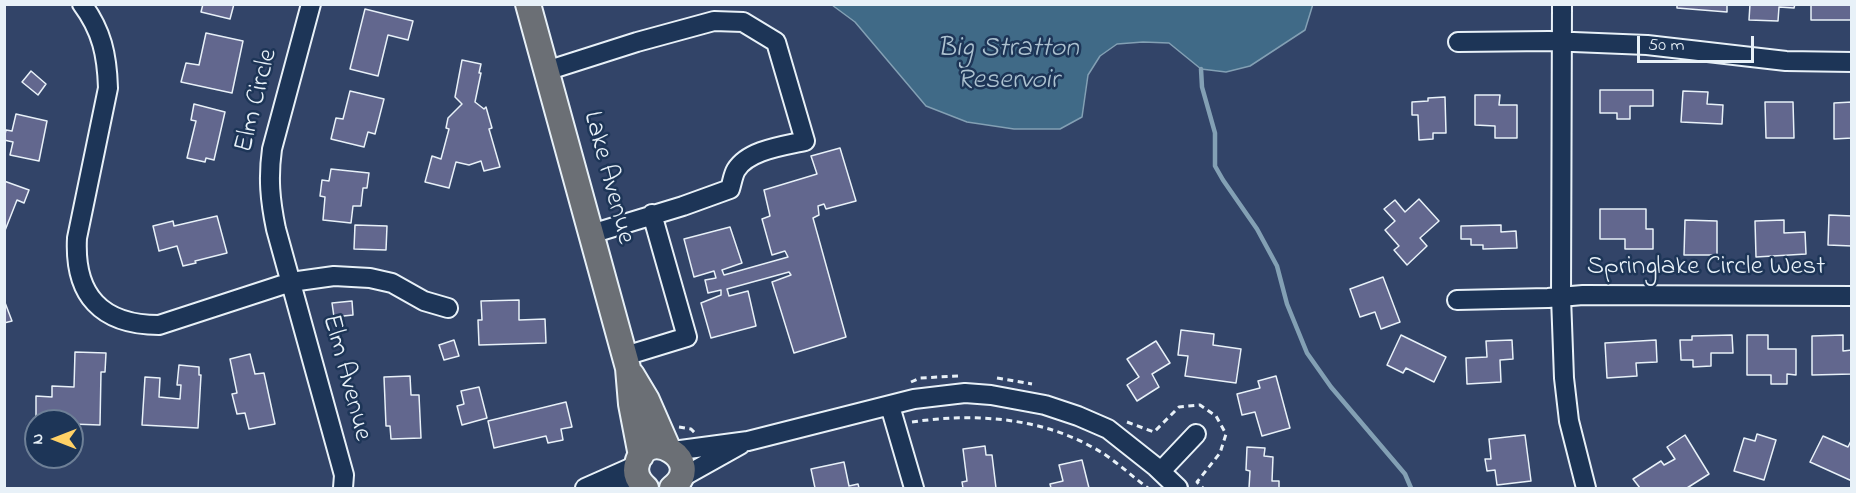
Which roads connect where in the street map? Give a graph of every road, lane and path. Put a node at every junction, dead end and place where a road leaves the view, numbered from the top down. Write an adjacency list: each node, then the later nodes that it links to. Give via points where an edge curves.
1 (82, 4): 11 (street, via 102,40 108,71 77,238 77,269 90,298 121,319 159,325)
2 (311, 4): 11 (street, Elm Circle, via 272,149 269,174 270,199)
3 (528, 4): 8 (main road, Lake Avenue)
4 (1562, 4): 6 (street)
5 (1458, 42): 6 (street)
6 (1562, 42): 7 (street, via 1647,45 1786,61); 13 (street)
7 (1851, 62)
8 (546, 71): 9 (street, via 714,21 743,22 776,42 804,141 749,158 736,170 730,189); 10 (main road, Lake Avenue)
9 (652, 214): 10 (street); 16 (street, via 687,337)
10 (591, 234): 16 (main road, Lake Avenue)
11 (291, 282): 15 (street, via 334,276 370,278 392,283 424,301); 27 (street, Elm Avenue, via 344,475)
12 (1851, 296): 13 (street, Springlake Circle West)
13 (1561, 297): 14 (street, Springlake Circle West); 34 (street, via 1567,404)
14 (1456, 300)
15 (448, 308)
16 (626, 362): 22 (main road, Lake Avenue); 23 (main road, Lake Avenue)
17 (890, 406): 19 (street); 21 (street); 24 (street, via 965,393 1045,405 1108,429)
18 (1127, 422): 33 (path, via 1154,432 1179,407 1200,405 1216,416 1226,434 1220,453 1197,482)
19 (895, 424): 30 (street); 31 (path, via 998,417 1062,432 1094,448)
20 (1196, 434): 24 (street)
21 (748, 441): 22 (street); 25 (street)
22 (670, 449): 23 (main road, via 650,448); 25 (main road, Lake Avenue, via 681,463)
23 (639, 460): 26 (main road, Lake Avenue, via 637,477); 28 (street)
24 (1161, 471): 32 (street)
25 (675, 486)
26 (646, 488): 29 (street)
27 (343, 489)
28 (585, 489)
29 (615, 489)
30 (914, 489)
31 (1148, 489)
32 (1178, 489)
33 (1203, 489)
34 (1586, 489)

